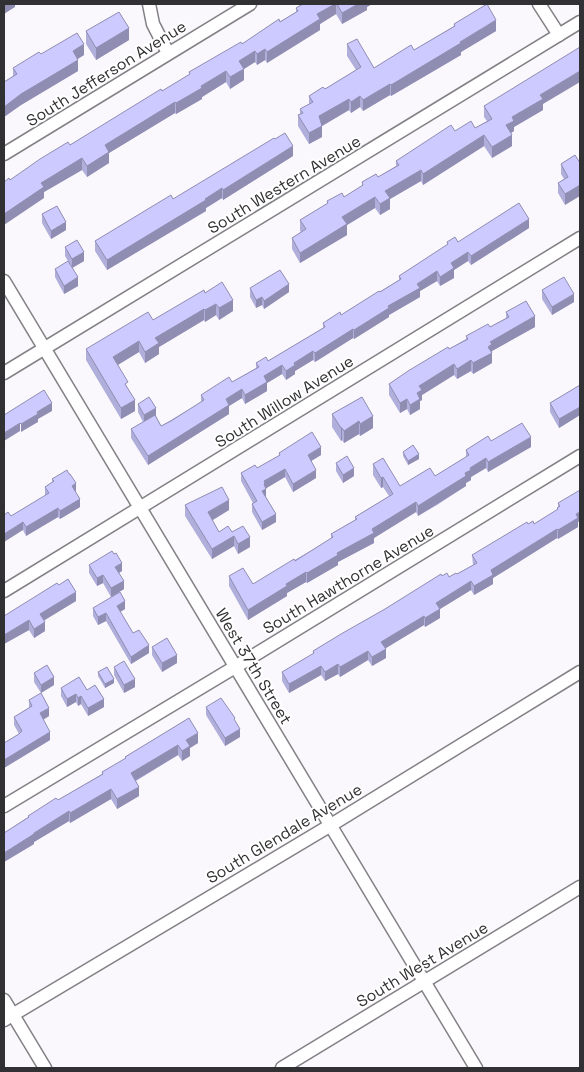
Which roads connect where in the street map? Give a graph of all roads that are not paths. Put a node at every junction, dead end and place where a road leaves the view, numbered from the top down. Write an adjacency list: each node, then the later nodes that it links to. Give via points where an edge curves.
1 (149, 4): 6 (street, via 153,24)
2 (250, 4): 6 (street, South Jefferson Avenue)
3 (539, 4): 5 (street)
4 (580, 22): 5 (street, South Western Avenue)
5 (559, 35): 10 (street, South Western Avenue)
6 (168, 53): 7 (street, South Jefferson Avenue)
7 (4, 154)
8 (580, 238): 13 (street, South Willow Avenue)
9 (4, 281): 10 (street, West 37th Street)
10 (44, 348): 11 (street, South Western Avenue); 13 (street, West 37th Street)
11 (4, 373)
12 (580, 456): 15 (street, South Hawthorne Avenue)
13 (140, 508): 14 (street, South Willow Avenue); 15 (street, West 37th Street)
14 (4, 591)
15 (235, 667): 17 (street, South Hawthorne Avenue); 18 (street, West 37th Street)
16 (580, 672): 18 (street, South Glendale Avenue)
17 (4, 806)
18 (331, 825): 20 (street, West 37th Street); 22 (street, South Glendale Avenue)
19 (580, 887): 20 (street, South West Avenue)
20 (425, 982): 24 (street, South West Avenue); 25 (street, West 37th Street)
21 (4, 1000): 22 (street)
22 (8, 1017): 23 (street)
23 (45, 1068)
24 (282, 1068)
25 (476, 1068)

